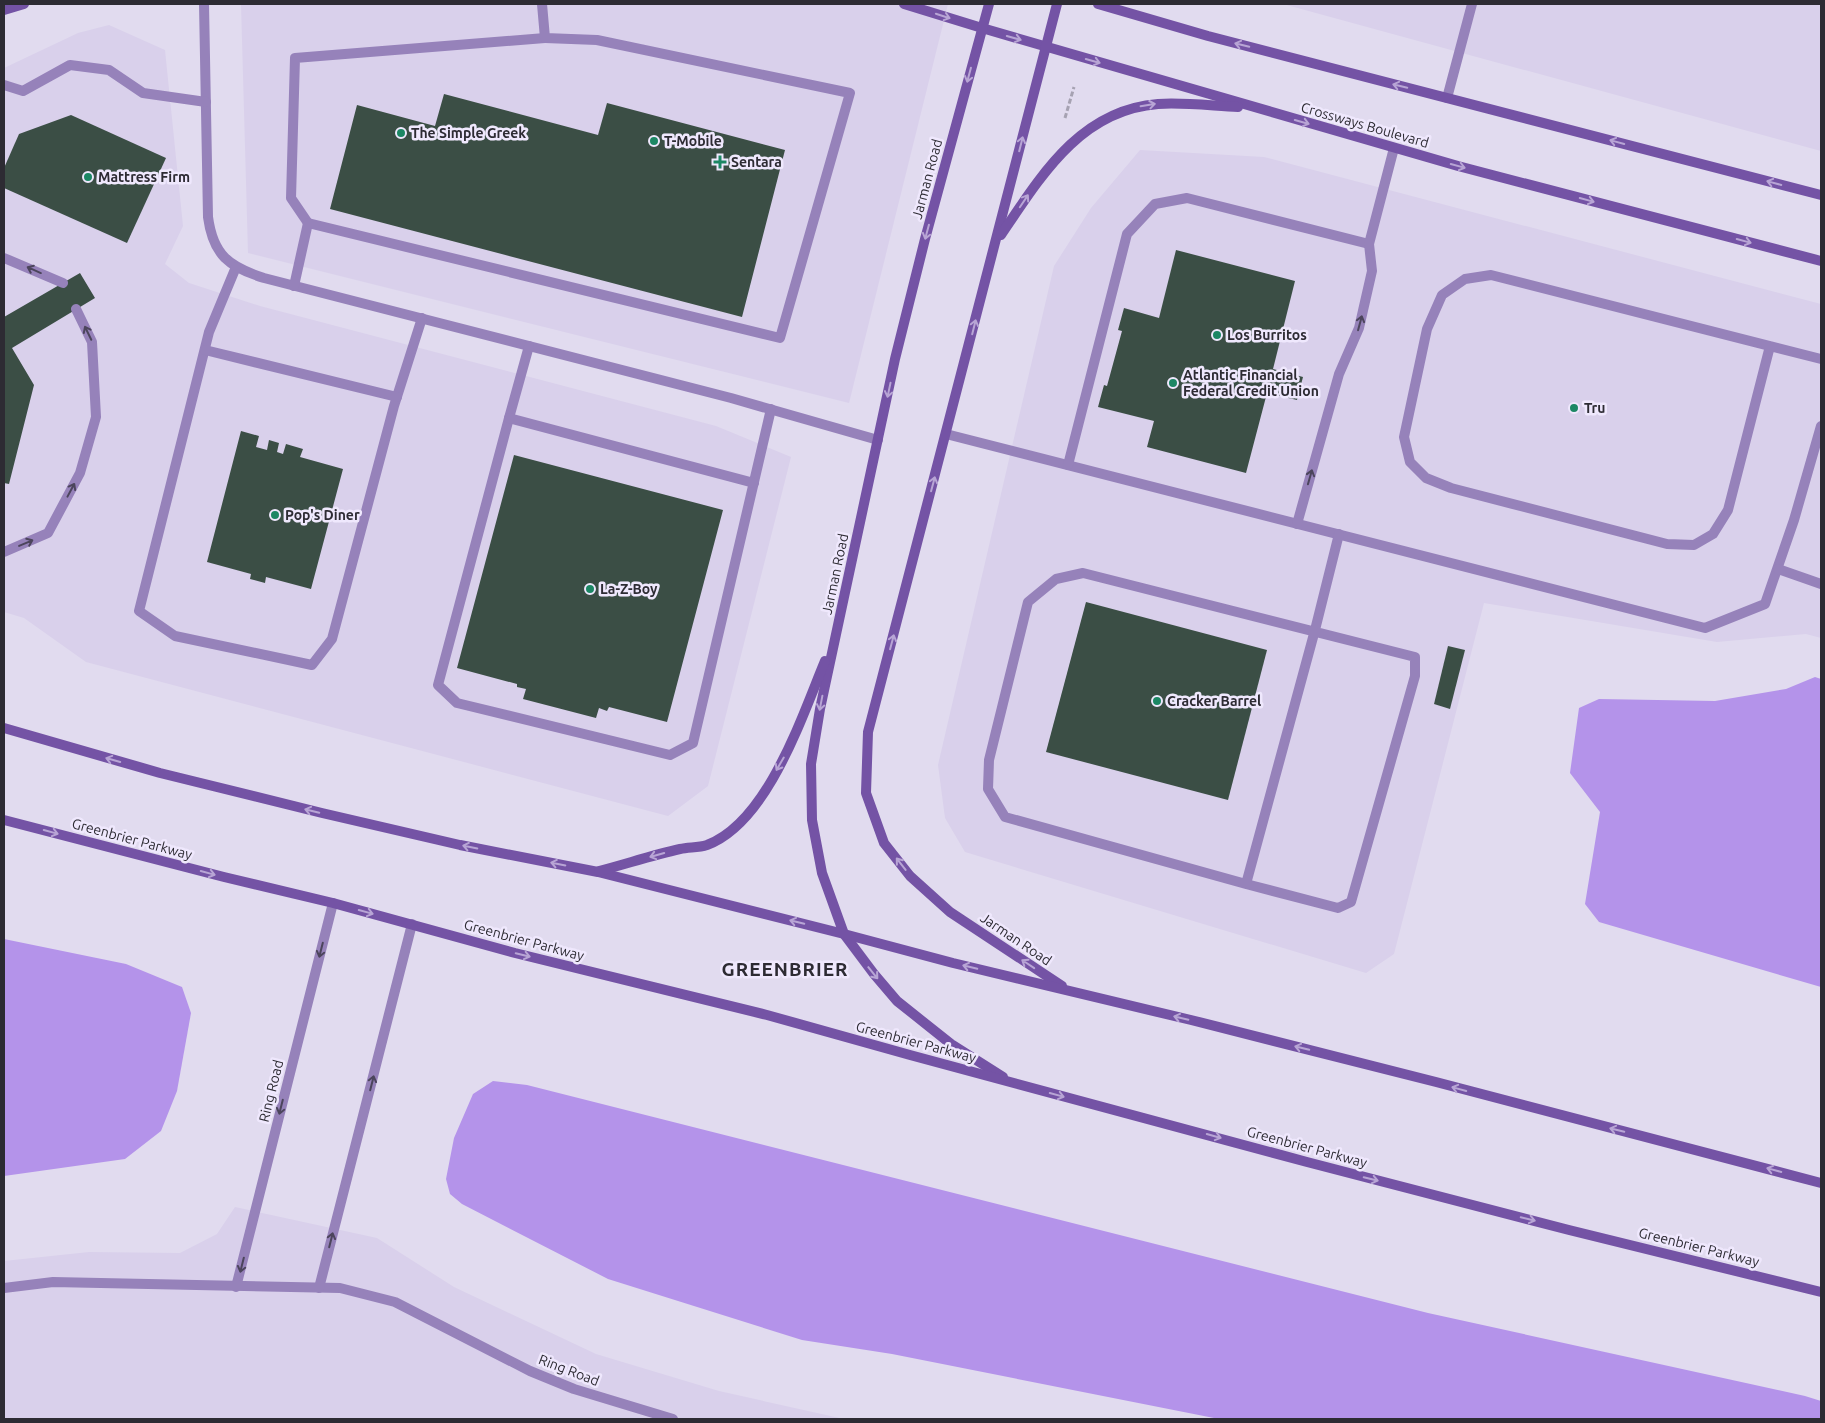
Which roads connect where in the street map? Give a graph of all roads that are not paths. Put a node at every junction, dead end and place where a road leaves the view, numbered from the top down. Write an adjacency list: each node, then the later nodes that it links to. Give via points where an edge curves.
1 (24, 4): 9 (street)
2 (204, 4): 15 (street)
3 (542, 4): 11 (street)
4 (904, 4): 10 (street, Crossways Boulevard, one-way to 10)
5 (988, 4): 10 (street, Jarman Road)
6 (1057, 4): 12 (street, Jarman Road)
7 (1098, 4): 14 (street, one-way to 7)
8 (1472, 4): 14 (street)
9 (4, 10)
10 (982, 28): 12 (street, Crossways Boulevard, one-way to 12); 38 (street, Jarman Road, one-way to 38, via 922,248)
11 (545, 38): 19 (street, via 295,58 291,198); 19 (street, via 597,40 850,93 780,338)
12 (1046, 47): 16 (street, Crossways Boulevard, one-way to 16); 20 (street, Jarman Road, one-way to 12)
13 (4, 85): 15 (street, via 23,91 70,65 109,70 143,93)
14 (1447, 98): 18 (street, one-way to 14)
15 (206, 102): 24 (street, via 210,235 226,259)
16 (1255, 108): 17 (street, Crossways Boulevard, one-way to 17); 20 (street, one-way to 16, via 1040,176 1090,128 1133,108 1159,104)
17 (1394, 148): 21 (street); 23 (street, Crossways Boulevard, one-way to 23)
18 (1821, 195)
19 (308, 223): 26 (street)
20 (996, 242): 37 (street, Jarman Road, one-way to 20)
21 (1369, 244): 39 (street, via 1187,198 1155,204 1127,234); 41 (street, one-way to 21, via 1339,374 1359,328 1372,271)
22 (4, 258): 25 (street, one-way to 22)
23 (1821, 261)
24 (236, 267): 26 (street); 31 (street)
25 (63, 283)
26 (294, 286): 28 (street)
27 (76, 309): 43 (street, one-way to 27, via 48,533 80,473 96,417 92,342)
28 (422, 318): 29 (street); 33 (street)
29 (529, 346): 34 (street); 35 (street)
30 (1770, 346): 30 (street, via 1491,275 1465,278 1442,295 1427,329 1404,437 1410,462 1426,478 1451,488 1667,544 1694,545 1713,534 1728,510); 32 (street)
31 (204, 350): 33 (street); 33 (street, via 139,611 175,636 312,665 332,639)
32 (1821, 359)
33 (397, 397)
34 (771, 409): 38 (street); 40 (street)
35 (509, 418): 40 (street); 40 (street, via 438,685 456,703 670,755 693,743)
36 (1821, 426): 44 (street)
37 (946, 434): 39 (street); 55 (street, Jarman Road, one-way to 37, via 950,912 910,876 884,843 866,793 868,732)
38 (878, 440): 47 (street, Jarman Road)
39 (1068, 465): 41 (street)
40 (754, 483)
41 (1297, 524): 42 (street)
42 (1339, 534): 44 (street, via 1705,628 1766,604); 46 (street)
43 (4, 552)
44 (1778, 569): 45 (street)
45 (1821, 584)
46 (1315, 630): 51 (street); 51 (street, via 1414,657 1415,676 1351,902 1338,908); 51 (street, via 1083,573 1056,579 1028,602 988,760 988,789 1005,817)
47 (835, 639): 50 (street, one-way to 50, via 783,759 742,822 705,846 681,848); 54 (street, Jarman Road, one-way to 54, via 811,764 812,820 822,873)
48 (4, 728): 50 (street, one-way to 48, via 460,845 160,774)
49 (4, 820): 52 (street, Greenbrier Parkway, one-way to 52)
50 (598, 872): 54 (street, one-way to 50)
51 (1246, 884)
52 (333, 902): 53 (street, Greenbrier Parkway, one-way to 53); 58 (street, Ring Road, one-way to 58)
53 (412, 924): 56 (street, Greenbrier Parkway, one-way to 56); 60 (street, one-way to 53)
54 (844, 934): 55 (street, one-way to 54); 56 (street, Jarman Road, one-way to 56, via 897,1001 951,1044)
55 (1069, 991): 57 (street, one-way to 55, via 1436,1082)
56 (1010, 1081): 61 (street, Greenbrier Parkway, one-way to 61, via 1316,1165)
57 (1821, 1183)
58 (236, 1286): 59 (street, Ring Road, via 53,1282); 60 (street, Ring Road)
59 (4, 1288)
60 (319, 1288): 62 (street, Ring Road, via 340,1288 395,1302 530,1371 574,1389)
61 (1821, 1292)
62 (673, 1419)

